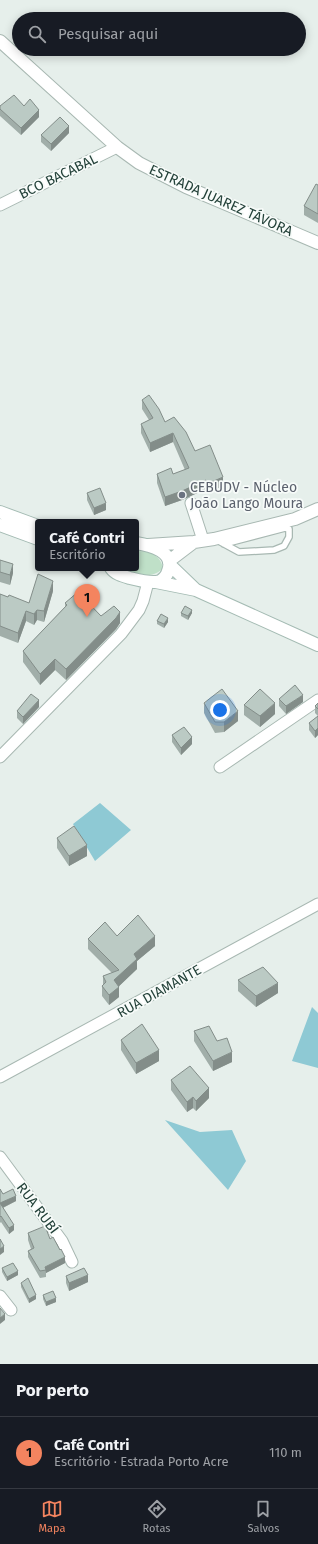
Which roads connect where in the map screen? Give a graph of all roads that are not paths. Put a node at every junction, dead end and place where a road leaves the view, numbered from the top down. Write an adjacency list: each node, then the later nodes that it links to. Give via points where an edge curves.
1 (0, 41): 2 (street, ESTRADA JUAREZ TÁVORA)
2 (12, 52)
3 (16, 56): 4 (street, ESTRADA JUAREZ TÁVORA)
4 (117, 147): 5 (street, BCO BACABAL); 6 (street, ESTRADA JUAREZ TÁVORA, via 139,163 186,187)
5 (0, 205)
6 (318, 243)
7 (191, 503): 13 (street)
8 (318, 509): 13 (street, via 295,519)
9 (0, 512): 11 (street)
10 (0, 525): 12 (street)
11 (35, 525)
12 (35, 538)
13 (209, 541): 13 (lane, via 239,552 274,550 284,546 289,537 289,529); 15 (street); 16 (street)
14 (139, 544): 15 (street)
15 (148, 545): 16 (street, via 163,552)
16 (170, 563): 18 (street, via 166,575 160,581); 19 (street)
17 (113, 571): 18 (street, via 122,576)
18 (152, 582): 19 (street); 22 (street, via 139,610 121,634)
19 (196, 590): 20 (street)
20 (318, 645)
21 (318, 700): 23 (street)
22 (0, 757)
23 (220, 767)
24 (318, 904): 25 (street, RUA DIAMANTE)
25 (0, 1077)
26 (0, 1157): 27 (street, RUA RUBÍ, via 62,1241)
27 (72, 1262)
28 (0, 1296): 29 (street)
29 (11, 1310)

